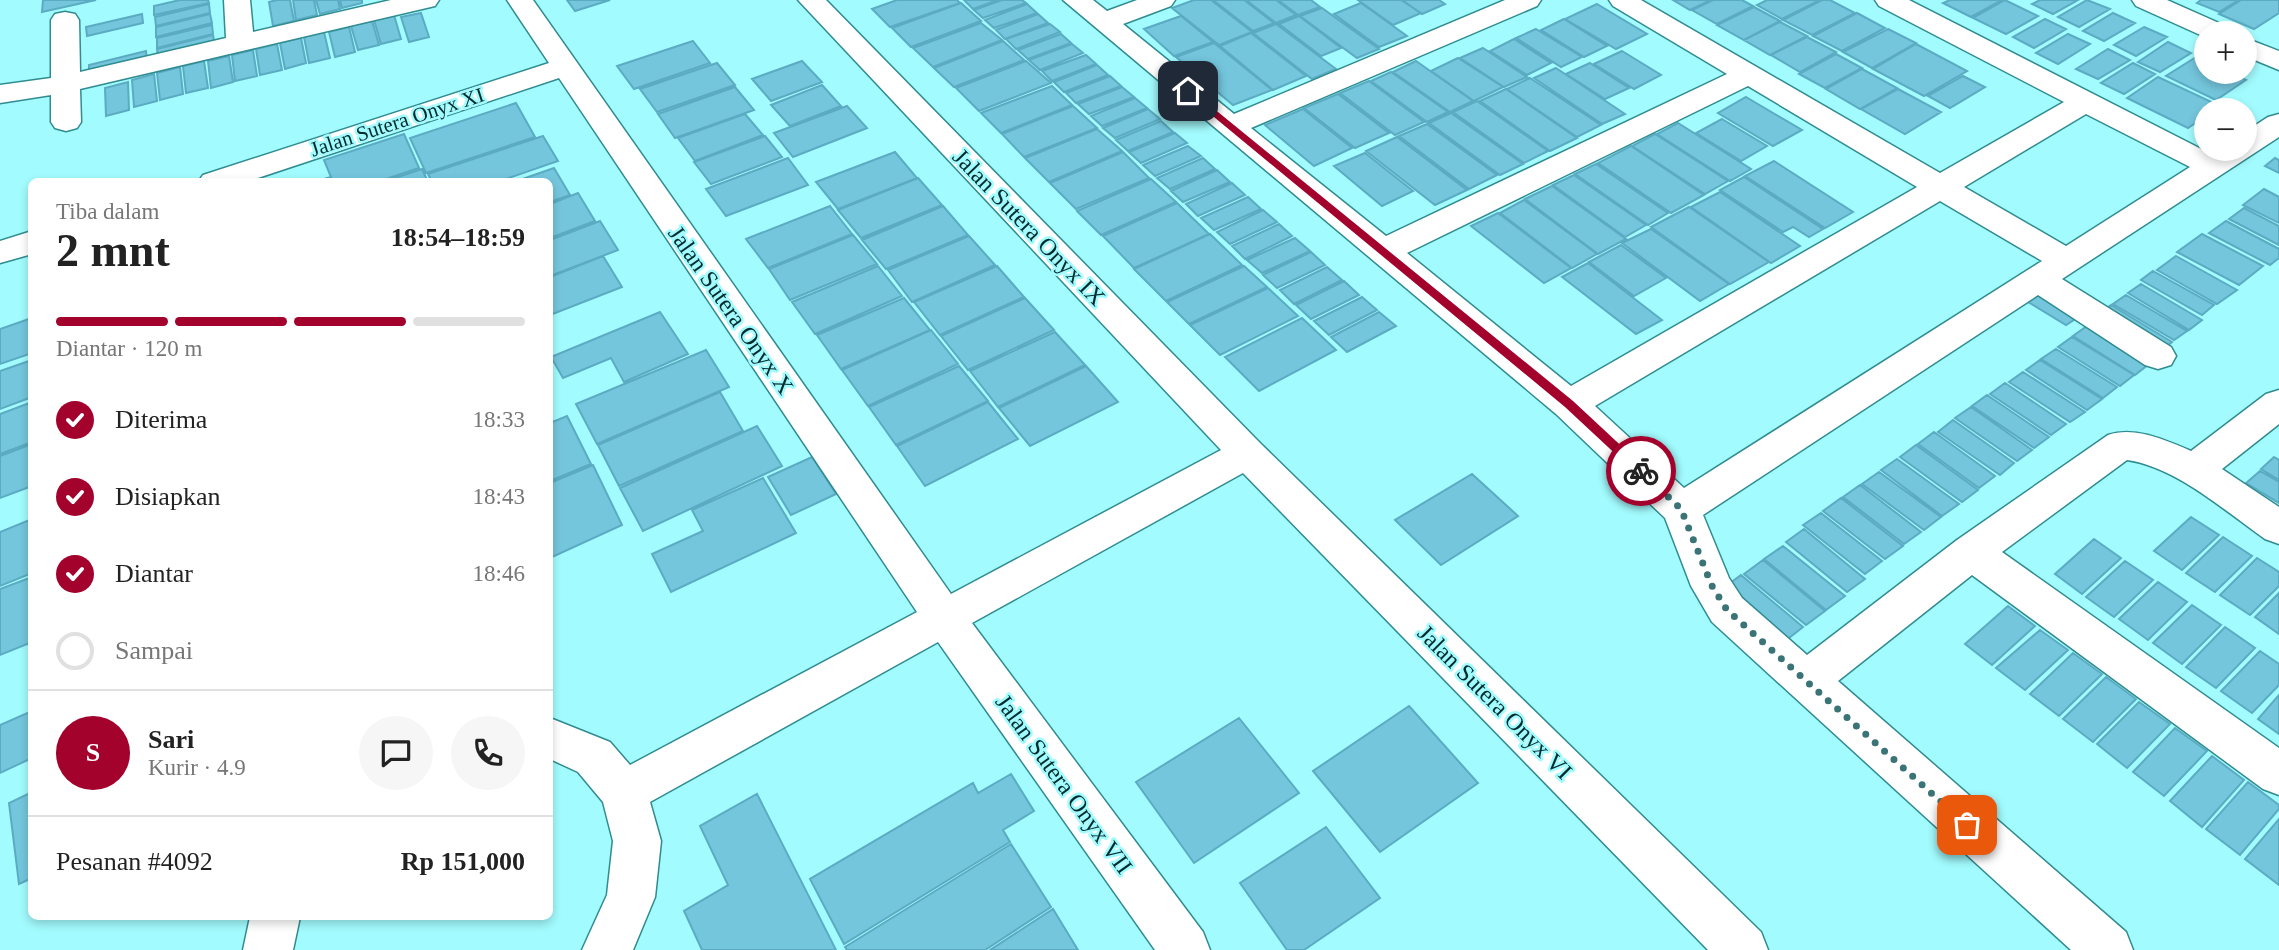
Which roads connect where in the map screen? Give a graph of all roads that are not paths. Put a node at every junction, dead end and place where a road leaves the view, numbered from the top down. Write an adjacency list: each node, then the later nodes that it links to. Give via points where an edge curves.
1 (237, 0): 14 (street)
2 (426, 0): 14 (street)
3 (520, 0): 17 (street, Jalan Sutera Onyx X)
4 (811, 0): 37 (street, Jalan Sutera Onyx IX)
5 (1076, 0): 12 (street)
6 (1162, 0): 12 (street)
7 (1528, 0): 24 (street)
8 (1622, 0): 18 (street)
9 (1888, 0): 21 (street)
10 (2145, 0): 13 (street)
11 (65, 20): 19 (street)
12 (1103, 22): 24 (street)
13 (2194, 22)
14 (240, 43): 19 (street)
15 (2257, 51): 16 (street)
16 (2279, 61)
17 (564, 67): 28 (street, Jalan Sutera Onyx XI); 42 (street, Jalan Sutera Onyx X)
18 (1750, 74): 29 (street); 31 (street)
19 (66, 84): 20 (street); 22 (street)
20 (0, 94)
21 (2085, 102): 26 (street); 29 (street)
22 (66, 122)
23 (2279, 124): 25 (street)
24 (1230, 126): 31 (street)
25 (2257, 138)
26 (2194, 145)
27 (2222, 161): 33 (street)
28 (232, 178)
29 (1941, 186): 33 (street); 35 (street)
30 (28, 243): 32 (street)
31 (1383, 251): 35 (street)
32 (0, 252)
33 (2051, 269): 34 (street); 39 (street)
34 (2158, 356)
35 (1569, 404): 39 (street)
36 (2279, 404): 38 (street)
37 (1247, 453): 42 (street); 51 (street, Jalan Sutera Onyx VI)
38 (2192, 471): 40 (street); 41 (street, via 2151,450 2121,446)
39 (1681, 509): 43 (street, via 1712,586 1727,610)
40 (2279, 528)
41 (1971, 552): 43 (street); 45 (street)
42 (944, 618): 46 (street); 50 (street, Jalan Sutera Onyx VII)
43 (1805, 681): 52 (street)
44 (553, 739): 46 (street, via 594,757)
45 (2279, 774)
46 (624, 792): 49 (street, via 637,841 631,897)
47 (274, 920): 48 (street)
48 (268, 950)
49 (607, 950)
50 (1185, 950)
51 (1743, 950)
52 (2108, 950)

